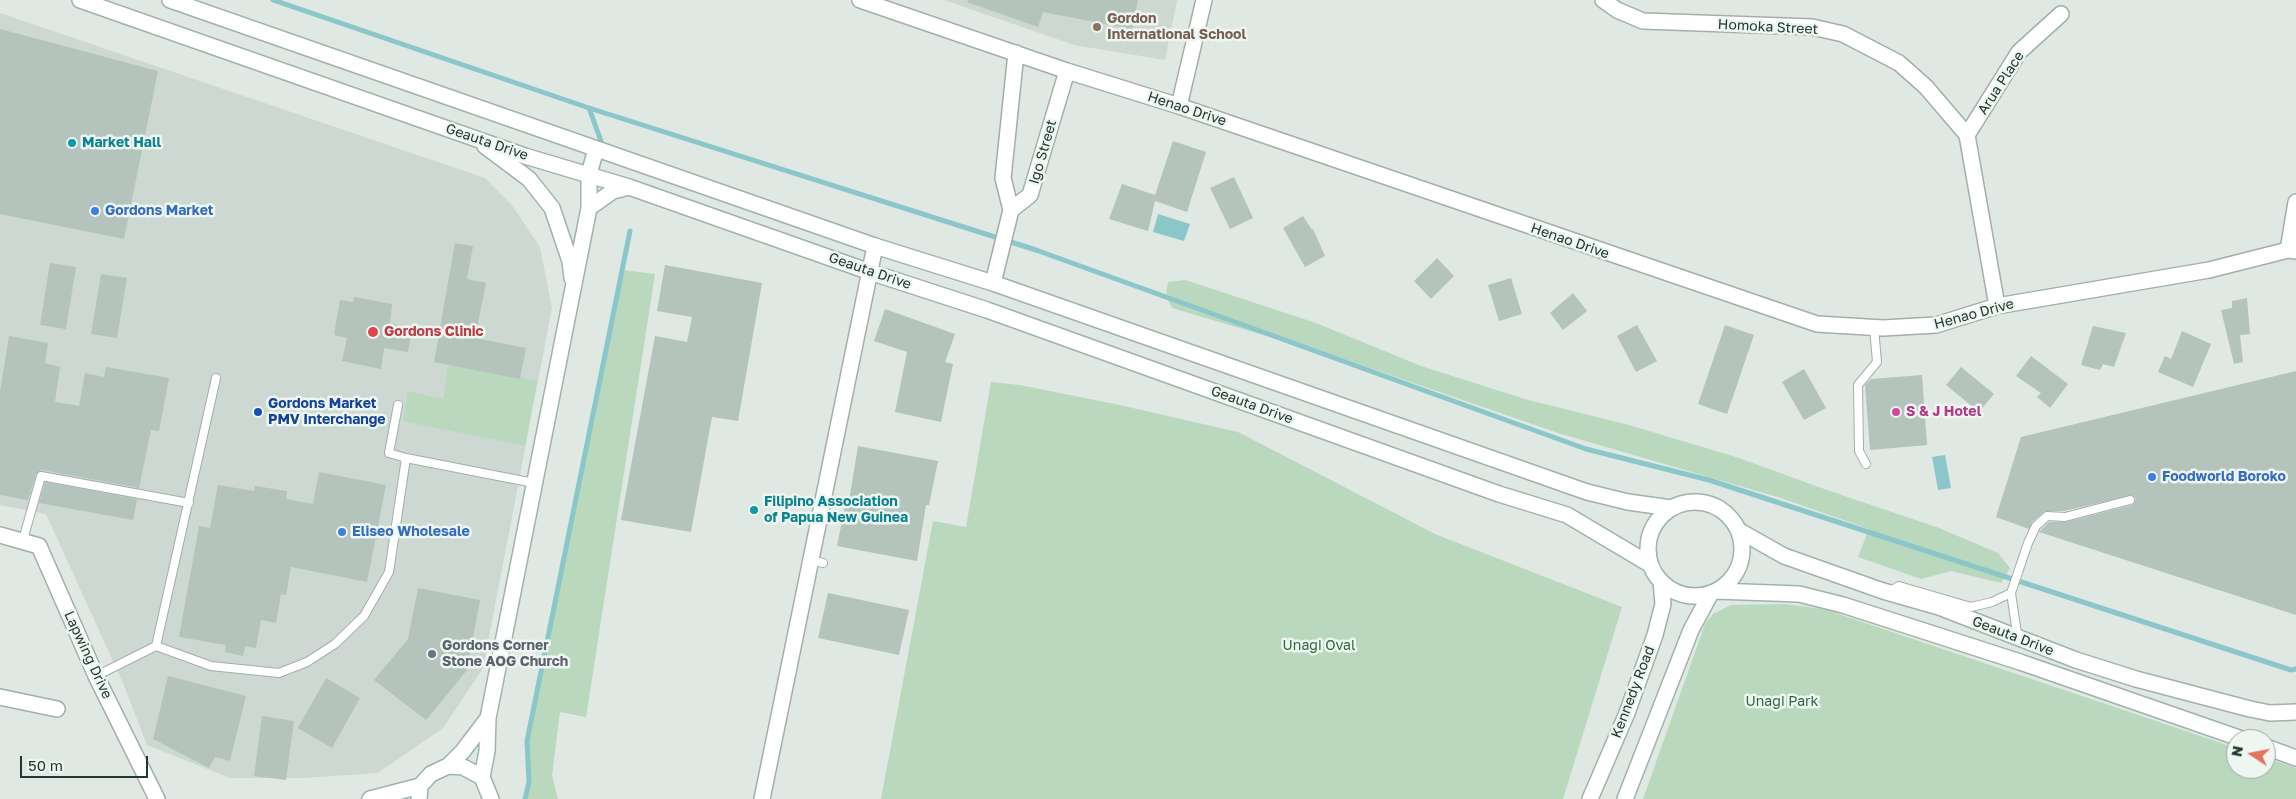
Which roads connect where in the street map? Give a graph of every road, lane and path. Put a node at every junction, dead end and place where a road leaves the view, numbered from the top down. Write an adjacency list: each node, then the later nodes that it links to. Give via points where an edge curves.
1 (80, 0): 11 (main road, Geauta Drive)
2 (170, 0): 12 (main road, Geauta Drive)
3 (860, 0): 7 (main road, Henao Drive)
4 (1204, 0): 9 (main road)
5 (1603, 0): 10 (main road, Homoka Street, via 1643,21 1812,27 1843,34 1899,64 1926,87)
6 (2060, 14): 10 (main road, Arua Place, via 2019,52)
7 (1016, 53): 8 (main road, Henao Drive); 17 (main road, via 1003,178)
8 (1067, 70): 9 (main road, Henao Drive); 17 (main road, Igo Street, via 1030,195)
9 (1179, 106): 24 (main road, Henao Drive, via 1772,310 1817,324)
10 (1967, 135): 23 (main road)
11 (473, 137): 13 (main road, Geauta Drive); 22 (main road, via 529,179 552,208 570,261)
12 (596, 149): 13 (main road); 18 (main road, Geauta Drive)
13 (590, 174): 14 (main road, Geauta Drive); 16 (main road)
14 (629, 187): 16 (main road, via 613,191); 20 (main road, Geauta Drive)
15 (2296, 202): 19 (main road)
16 (589, 208): 22 (main road)
17 (1011, 210): 21 (main road)
18 (875, 246): 20 (main road); 21 (main road, Geauta Drive)
19 (2292, 250): 23 (main road, Henao Drive, via 2209,270)
20 (870, 272): 36 (main road, Geauta Drive, via 996,313 1499,494 1567,515); 57 (main road, via 817,561)
21 (993, 283): 32 (main road, Geauta Drive, via 1587,492)
22 (574, 289): 29 (main road)
23 (1998, 306): 24 (main road, Henao Drive, via 1936,325)
24 (1874, 328): 28 (lane, via 1877,362 1858,384 1858,451)
25 (216, 378): 31 (lane)
26 (398, 405): 27 (lane, via 389,453)
27 (406, 458): 29 (lane); 41 (lane, via 389,572 364,616 335,644 307,662 279,673 211,666)
28 (1866, 464)
29 (534, 483): 47 (main road)
30 (2130, 500): 40 (lane, via 2065,517 2047,516 2036,526 2028,543)
31 (189, 503): 35 (lane, via 41,476); 41 (lane)
32 (1671, 508): 33 (main road, Geauta Drive, via 1686,502 1702,502 1730,516); 36 (main road, Geauta Drive, via 1661,516 1651,532 1648,552)
33 (1738, 530): 38 (main road, Geauta Drive, via 1784,556); 39 (main road, via 1742,547 1740,564 1731,579)
34 (0, 535): 35 (main road, Lapwing Drive)
35 (22, 540): 43 (main road, Lapwing Drive, via 39,546)
36 (1651, 565): 37 (main road, Geauta Drive)
37 (1661, 582): 39 (main road, Geauta Drive, via 1685,595); 58 (main road, Kennedy Road, via 1663,604 1655,635 1627,713)
38 (1883, 591): 40 (lane, via 1888,592 1898,586 1971,607); 42 (main road, Geauta Drive, via 1939,607)
39 (1714, 592): 48 (main road, Geauta Drive, via 1791,593 1842,605); 59 (main road, via 1691,630)
40 (2011, 593): 42 (lane, via 2017,633)
41 (156, 646): 43 (lane)
42 (2041, 647): 46 (main road, Geauta Drive, via 2136,679 2250,709 2270,713)
43 (96, 676): 54 (main road, Lapwing Drive)
44 (0, 697): 45 (main road)
45 (57, 709)
46 (2296, 712)
47 (488, 718): 51 (main road); 52 (main road)
48 (2226, 733)
49 (2276, 751): 50 (main road)
50 (2296, 758)
51 (448, 766): 52 (main road, via 463,767); 53 (main road, via 431,774)
52 (482, 778): 56 (main road)
53 (420, 793): 55 (main road)
54 (157, 799)
55 (370, 799)
56 (491, 799)
57 (762, 799)
58 (1590, 799)
59 (1625, 799)

